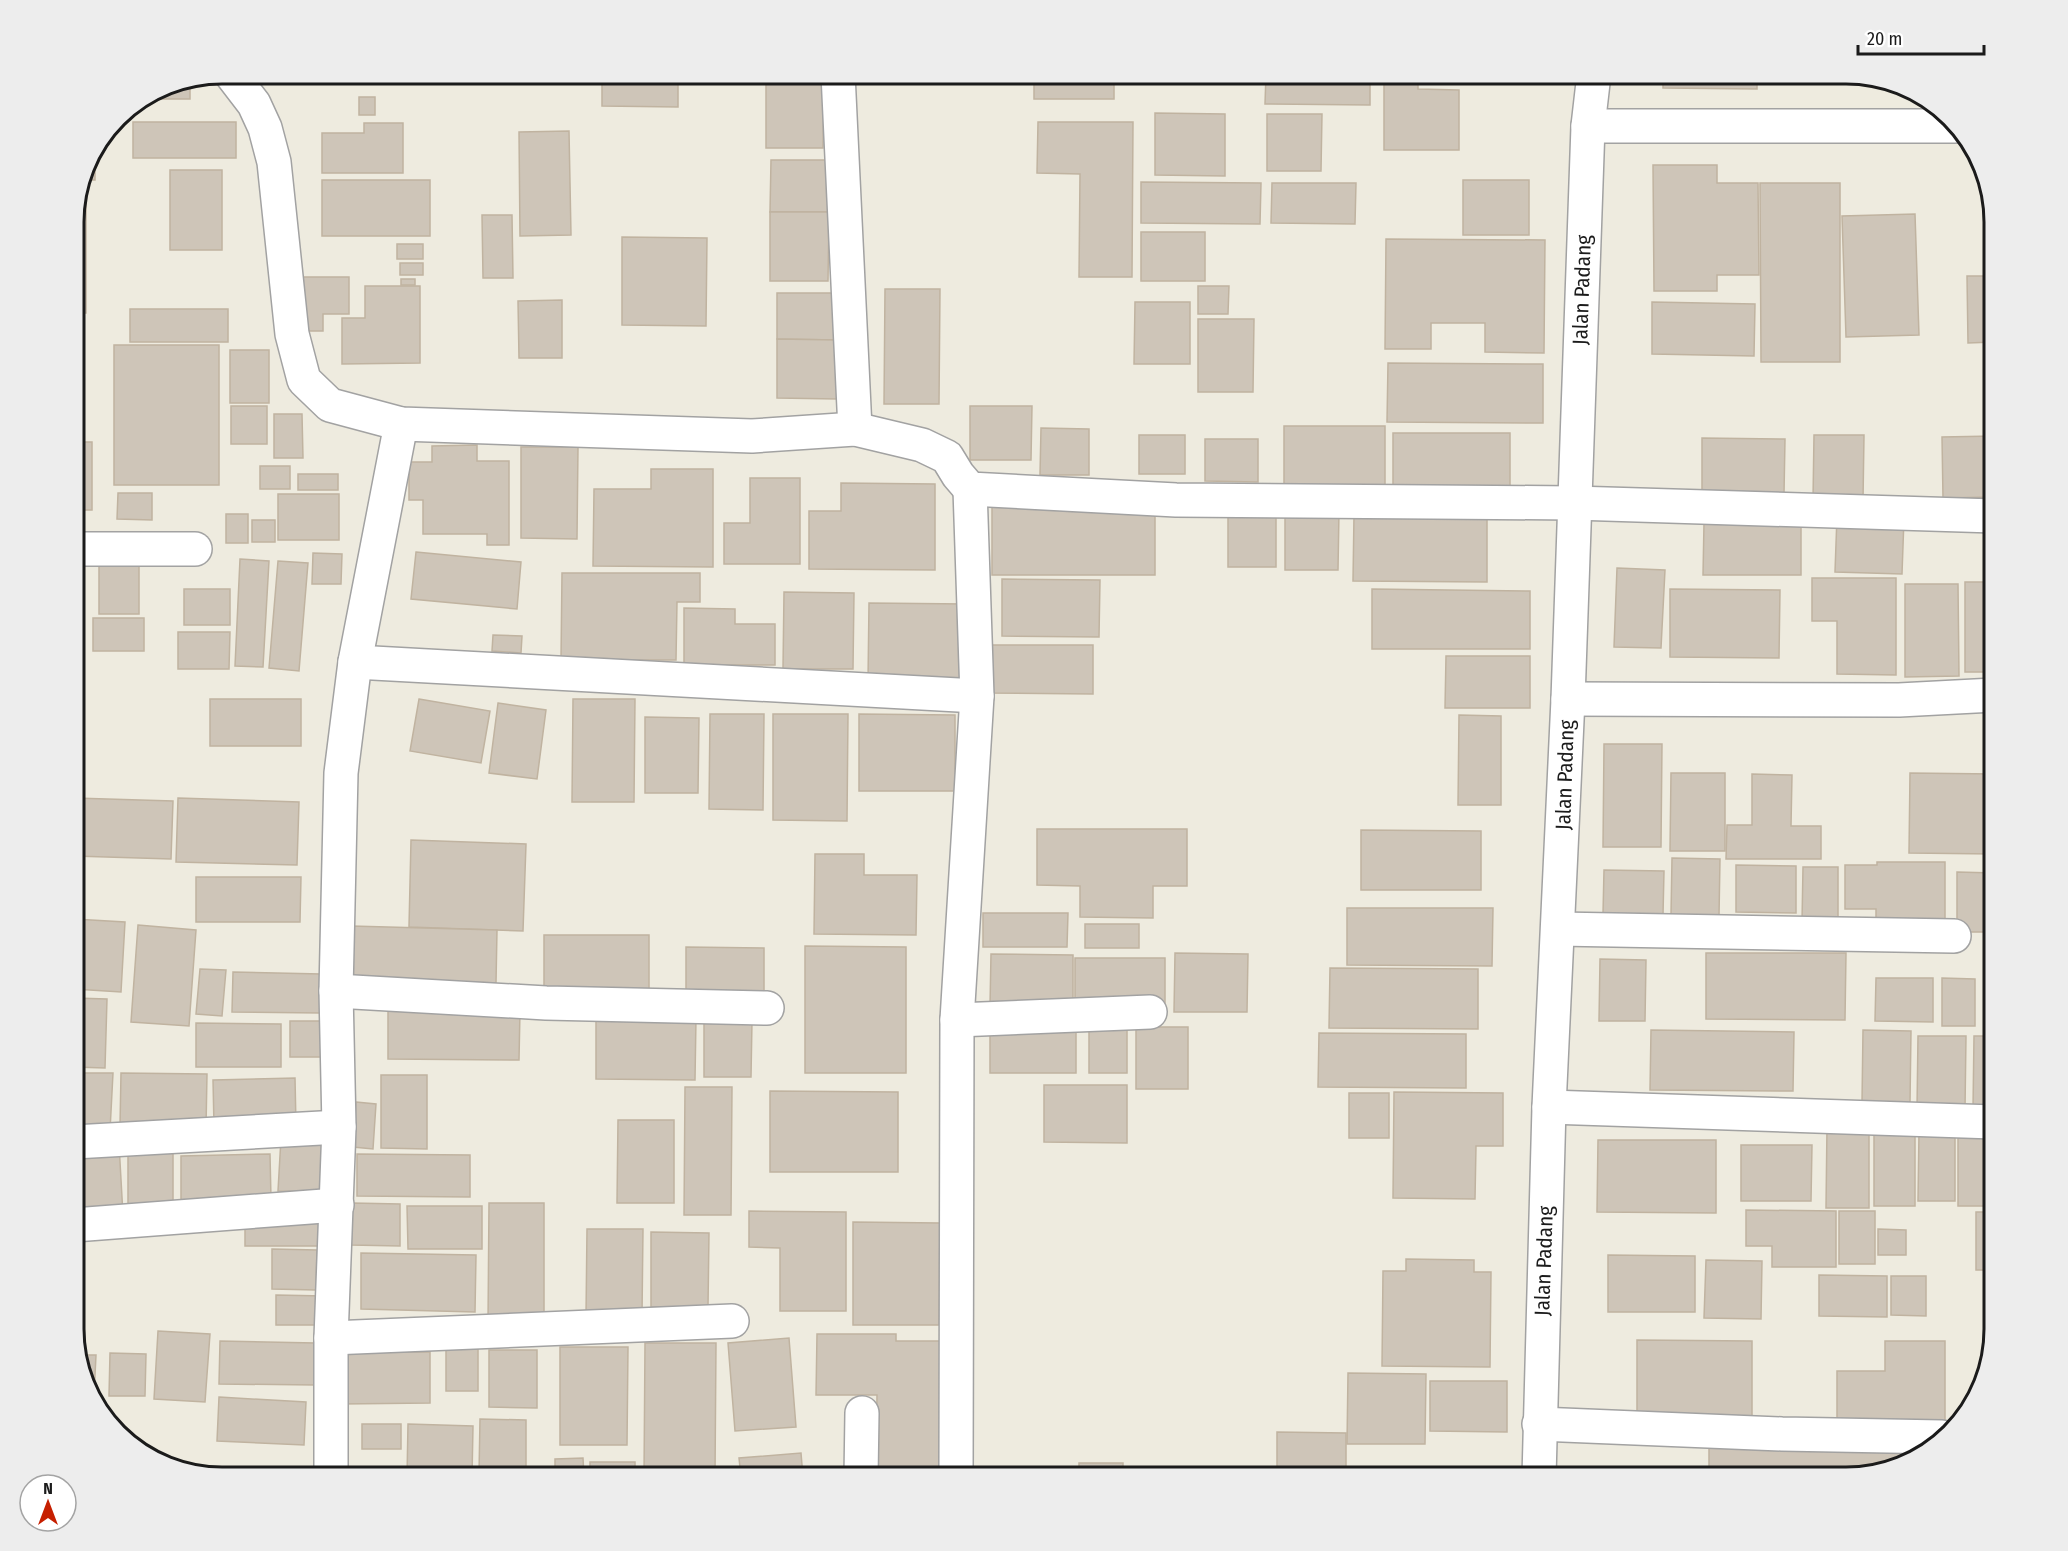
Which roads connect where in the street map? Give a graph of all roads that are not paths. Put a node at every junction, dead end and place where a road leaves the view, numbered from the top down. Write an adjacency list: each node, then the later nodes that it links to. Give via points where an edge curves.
1 (239, 84): 6 (street, via 265,128 274,162 292,334 304,380 330,405)
2 (838, 84): 7 (street)
3 (1593, 84): 4 (street, Jalan Padang)
4 (1588, 126): 5 (street); 9 (street, Jalan Padang)
5 (1944, 126)
6 (401, 424): 7 (street, via 752,436); 13 (street)
7 (855, 429): 8 (street, via 921,445 946,457)
8 (970, 489): 9 (street, via 1176,501); 15 (street)
9 (1574, 502): 10 (street); 16 (street, Jalan Padang)
10 (1984, 516)
11 (84, 549): 12 (street)
12 (195, 549)
13 (355, 662): 15 (street); 19 (street, via 341,773)
14 (1984, 695): 16 (street, via 1899,700)
15 (977, 696): 22 (street)
16 (1568, 699): 17 (street, Jalan Padang)
17 (1558, 929): 18 (street); 23 (street, Jalan Padang)
18 (1954, 936)
19 (336, 991): 20 (street, via 546,1003); 25 (street)
20 (767, 1008)
21 (1150, 1012): 22 (street)
22 (957, 1020): 36 (street)
23 (1548, 1107): 24 (street); 32 (street, Jalan Padang)
24 (1984, 1122)
25 (339, 1127): 26 (street); 27 (street)
26 (84, 1141)
27 (337, 1205): 28 (street); 30 (street)
28 (84, 1224)
29 (732, 1321): 30 (street)
30 (331, 1338): 34 (street)
31 (862, 1413): 35 (street)
32 (1539, 1424): 33 (street); 37 (street, Jalan Padang)
33 (1931, 1437)
34 (331, 1467)
35 (861, 1467)
36 (957, 1467)
37 (1539, 1467)

